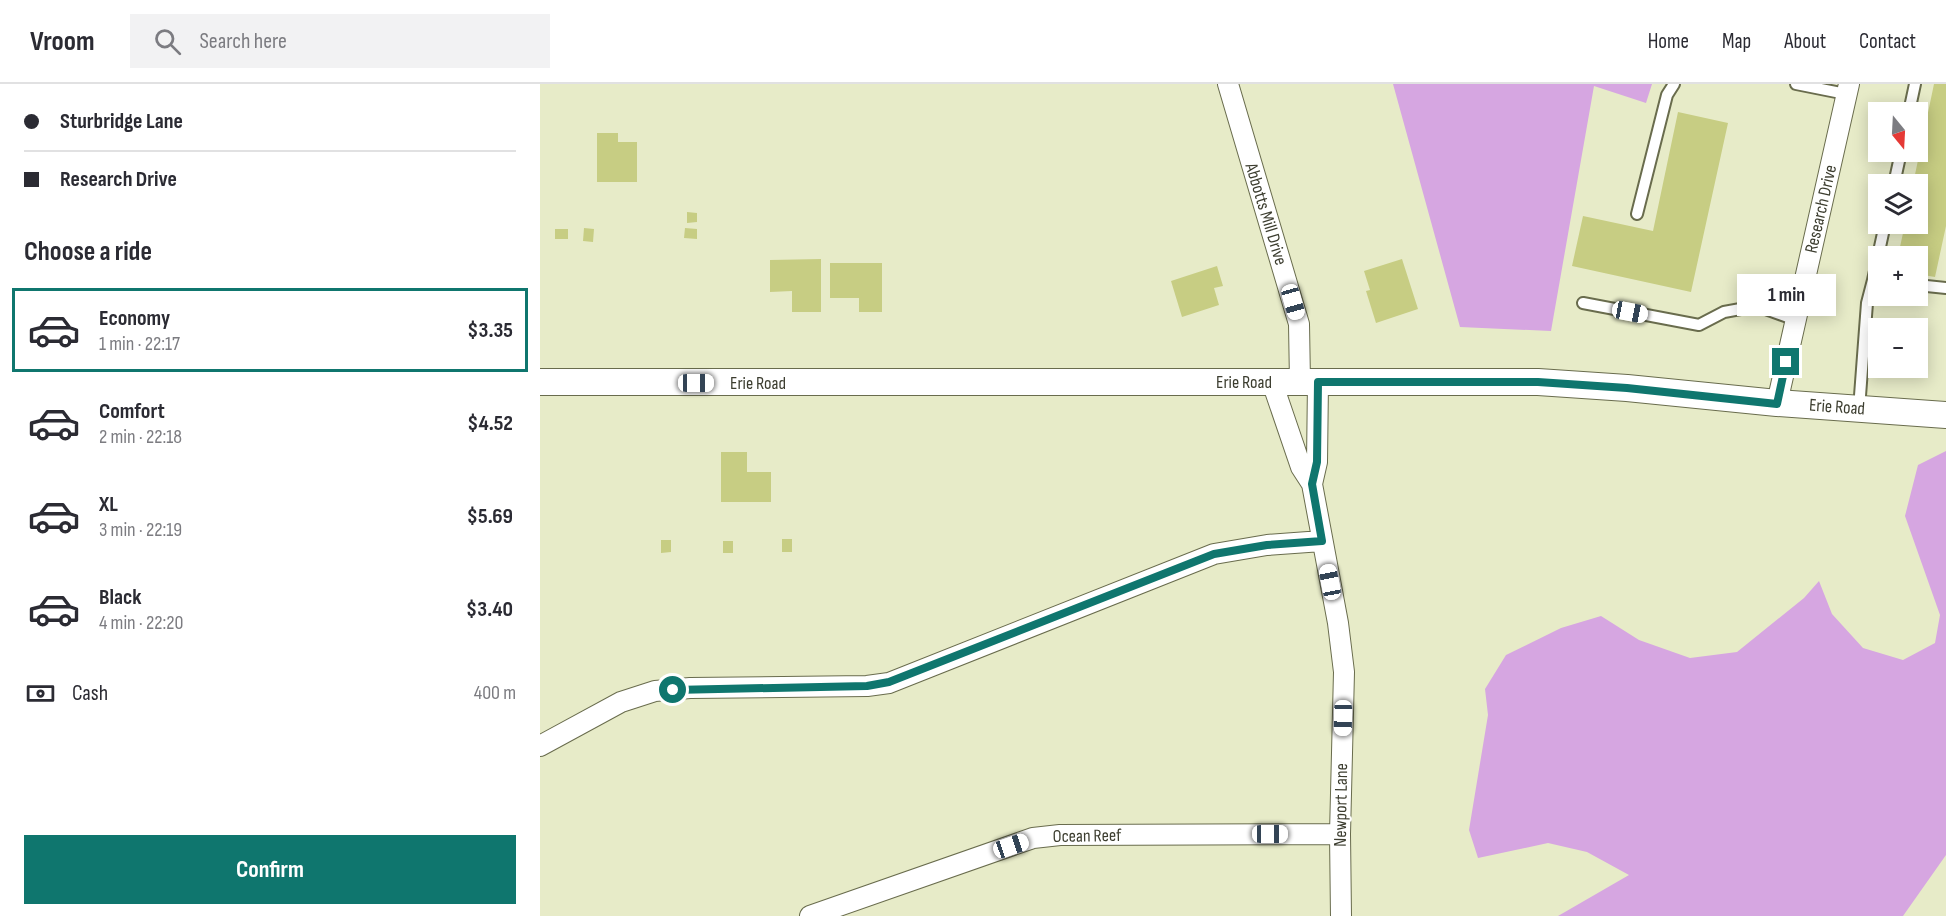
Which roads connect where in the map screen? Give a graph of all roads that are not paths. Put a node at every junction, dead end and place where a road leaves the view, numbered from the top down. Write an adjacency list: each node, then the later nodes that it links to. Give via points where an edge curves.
1 (1228, 84): 15 (street, Abbotts Mill Drive, via 1299,324)
2 (1674, 84): 7 (lane, via 1667,94)
3 (1796, 84): 5 (lane)
4 (1915, 84): 6 (lane)
5 (1847, 89): 12 (street, Research Drive)
6 (1911, 102)
7 (1637, 214)
8 (1928, 286): 9 (lane)
9 (1946, 288)
10 (1868, 300): 17 (lane)
11 (1583, 303): 12 (lane, via 1699,325 1724,312 1756,306)
12 (1796, 320): 16 (street, Research Drive)
13 (540, 382): 14 (street, Erie Road)
14 (1272, 382): 15 (street, Erie Road); 19 (street, Newport Lane, via 1302,467)
15 (1309, 382): 16 (street, Erie Road, via 1538,382); 19 (street, Abbotts Mill Drive, via 1317,462)
16 (1777, 404): 17 (street, Erie Road)
17 (1859, 409): 18 (street, Erie Road)
18 (1946, 415)
19 (1312, 484): 20 (street, Newport Lane)
20 (1322, 541): 21 (street, via 1214,554 889,682 867,686 655,691 621,702); 22 (street, Newport Lane, via 1344,672)
21 (540, 746)
22 (1340, 834): 23 (street, Ocean Reef, via 1033,838); 24 (street, Newport Lane)
23 (810, 916)
24 (1341, 916)

